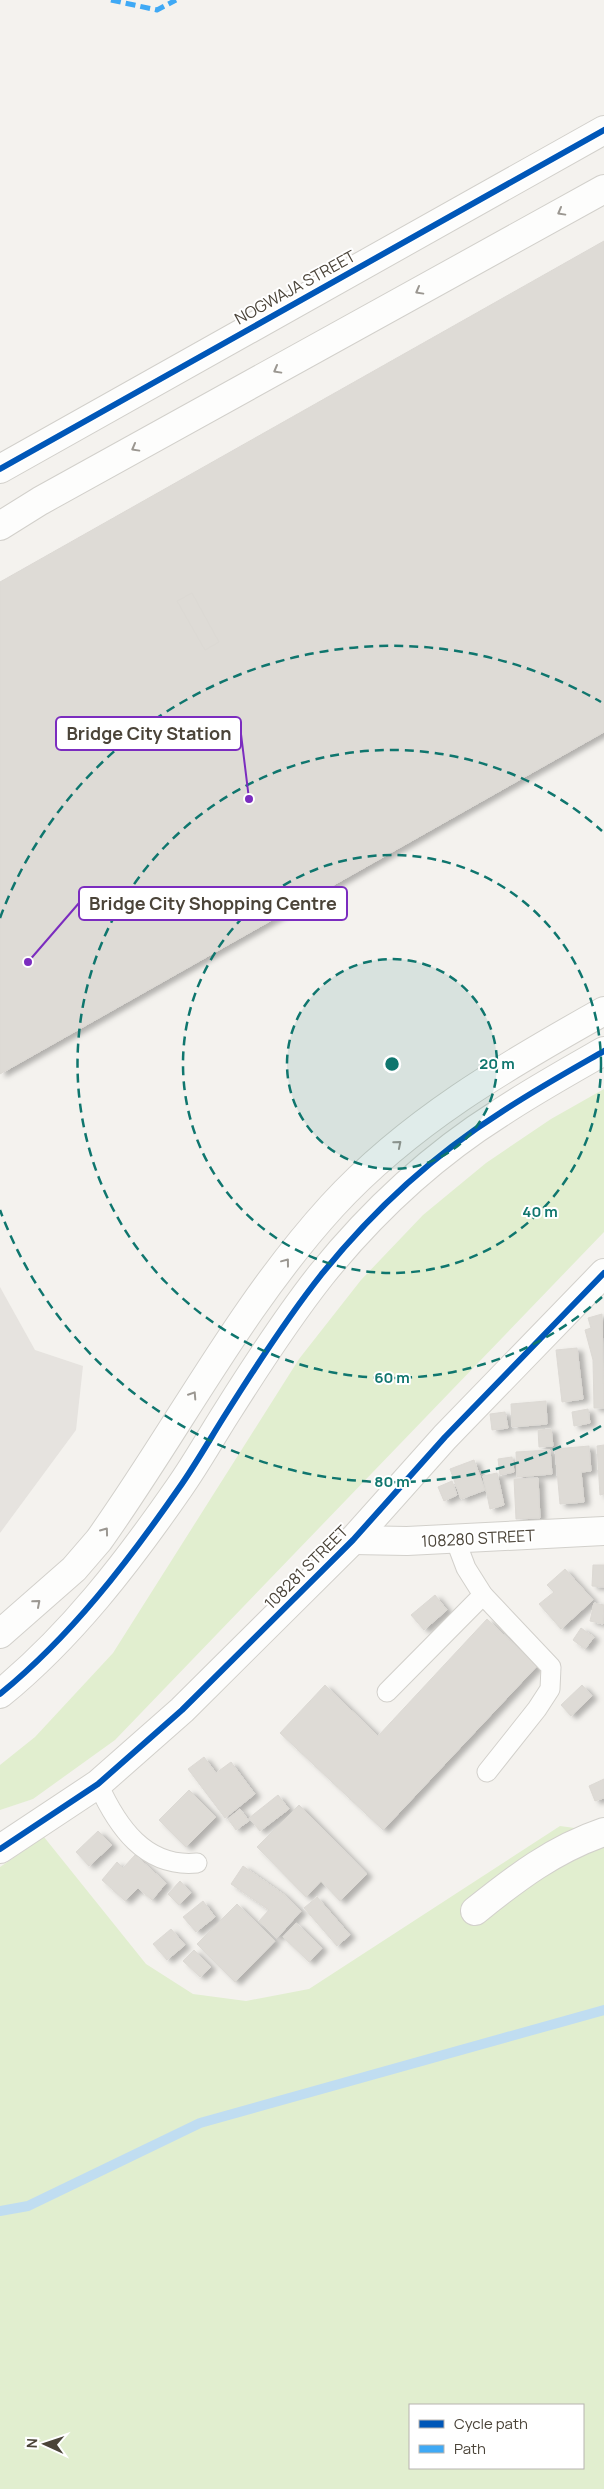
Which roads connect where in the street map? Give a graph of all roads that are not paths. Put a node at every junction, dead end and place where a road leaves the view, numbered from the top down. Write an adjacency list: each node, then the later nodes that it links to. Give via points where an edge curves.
1 (604, 130): 3 (street, NOGWAJA STREET)
2 (604, 189): 4 (street, one-way to 4)
3 (0, 469)
4 (0, 526)
5 (604, 1010): 12 (street, one-way to 5, via 74,1570 98,1540 256,1302 333,1205 422,1124 504,1068)
6 (604, 1051): 14 (street, via 499,1113 450,1148 362,1229 284,1325 180,1487 107,1587 66,1633)
7 (604, 1273): 10 (street, 108281 STREET, via 444,1437)
8 (604, 1531): 9 (street, 108280 STREET)
9 (456, 1539): 10 (street, 108280 STREET); 11 (lane, via 466,1568)
10 (353, 1540): 16 (street, 108281 STREET, via 182,1710)
11 (483, 1595): 13 (lane); 15 (lane, via 552,1667 550,1689)
12 (0, 1634)
13 (387, 1692)
14 (0, 1694)
15 (487, 1772)
16 (98, 1784): 18 (street, 108281 STREET); 19 (lane, via 117,1822 138,1844 165,1860)
17 (604, 1832): 20 (street, via 553,1854 525,1871)
18 (0, 1849)
19 (197, 1863)
20 (476, 1911)

